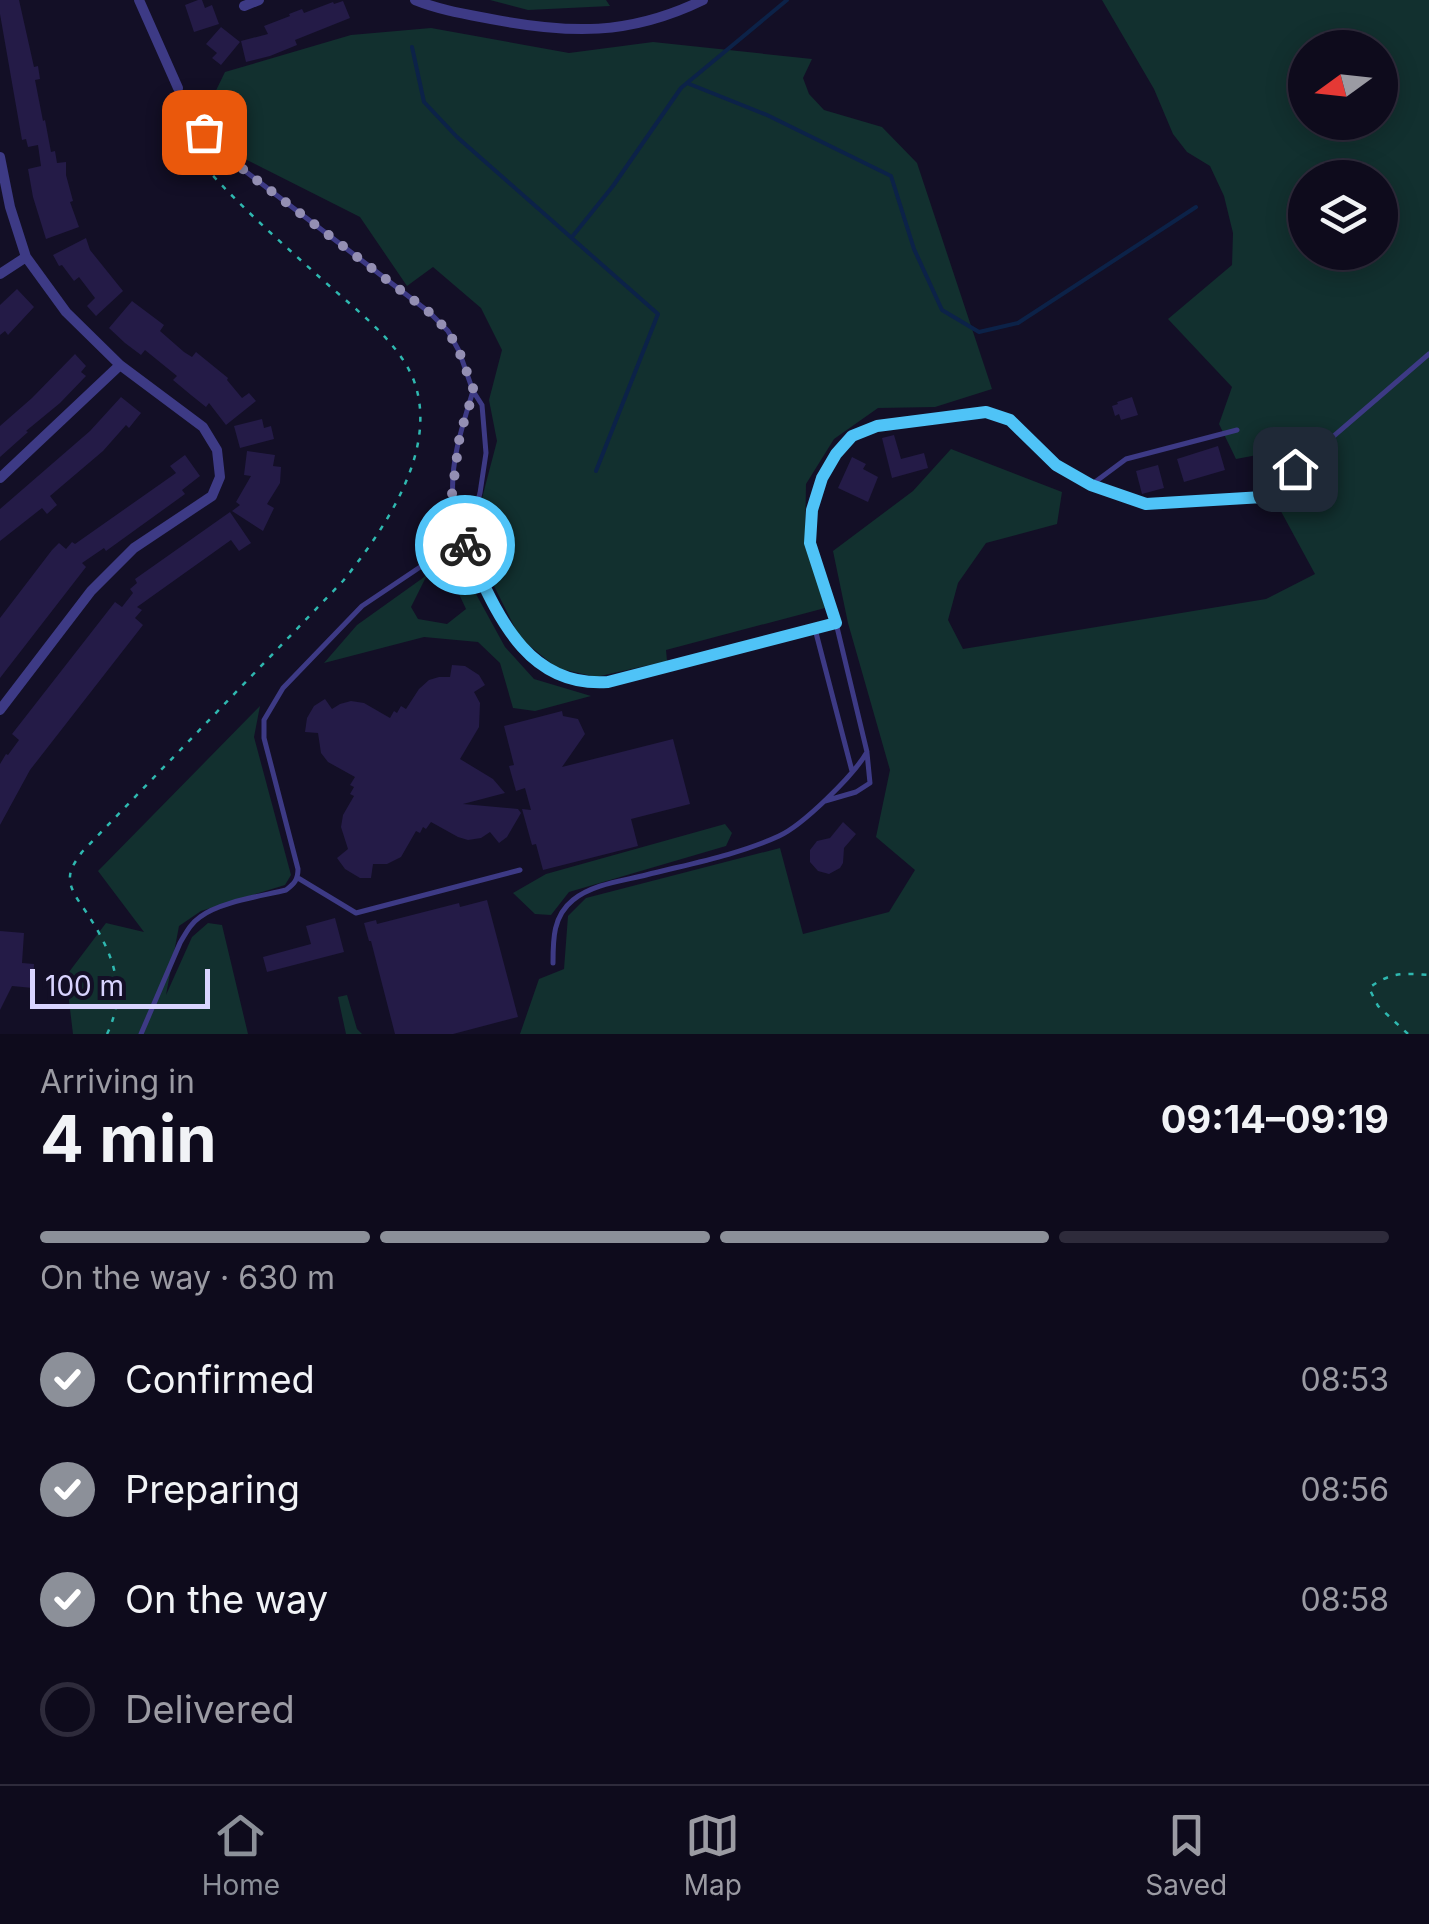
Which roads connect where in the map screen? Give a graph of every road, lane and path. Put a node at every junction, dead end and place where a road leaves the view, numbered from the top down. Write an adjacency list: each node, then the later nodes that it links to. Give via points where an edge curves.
1 (138, 0): 6 (street)
2 (259, 0): 5 (street)
3 (415, 0): 4 (street, via 514,24 575,30 646,22)
4 (703, 0)
5 (244, 6)
6 (178, 88): 7 (lane)
7 (189, 109): 13 (lane, via 245,171 429,312 448,331); 28 (path, via 181,132 190,151 392,346 415,384 419,427 401,494 343,581 73,864 73,891 105,941 116,975 116,1010)
8 (0, 161): 9 (street)
9 (26, 257): 10 (street); 12 (street, via 66,312)
10 (0, 274)
11 (1429, 354): 16 (lane, via 1263,497 1146,504)
12 (120, 364): 15 (street); 20 (street, via 203,427 218,450 220,477 212,496 134,548 91,591)
13 (474, 391): 17 (lane, via 452,494); 17 (lane, via 486,452 480,493)
14 (1237, 430): 16 (lane, via 1126,459)
15 (0, 478)
16 (1091, 485): 18 (lane, via 1056,465 1010,420 986,412 877,426 852,436 822,478 812,510 810,543)
17 (462, 538): 19 (lane, via 510,635 539,663 574,680 608,682); 25 (lane, via 352,615 283,688 264,720)
18 (836, 623): 19 (lane); 21 (lane)
19 (816, 628): 22 (lane)
20 (0, 710)
21 (867, 752): 22 (lane); 23 (lane, via 870,783)
22 (852, 773): 23 (lane)
23 (822, 802): 26 (lane, via 782,835 602,886 572,901 556,922)
24 (520, 870): 25 (lane, via 356,914)
25 (298, 878): 29 (lane, via 286,890 196,918)
26 (553, 963)
27 (1429, 975): 30 (path, via 1400,972 1369,988)
28 (107, 1034)
29 (141, 1034)
30 (1408, 1034)

